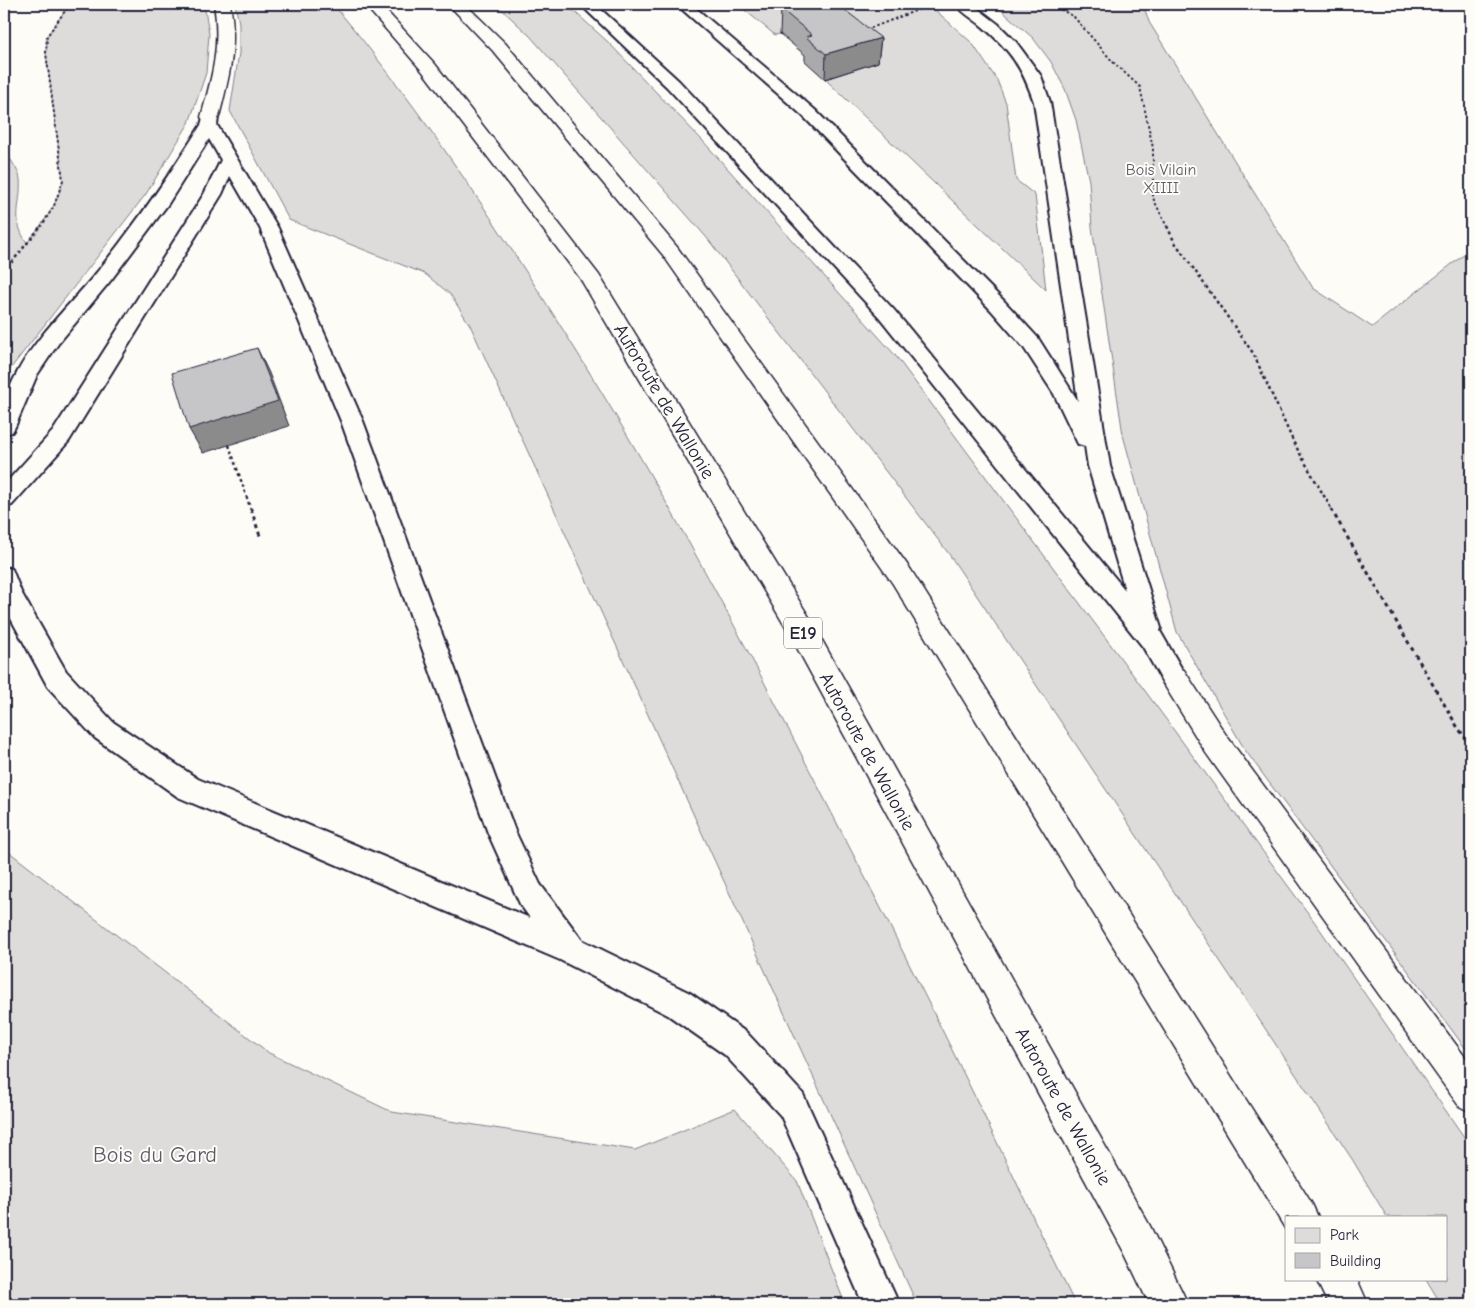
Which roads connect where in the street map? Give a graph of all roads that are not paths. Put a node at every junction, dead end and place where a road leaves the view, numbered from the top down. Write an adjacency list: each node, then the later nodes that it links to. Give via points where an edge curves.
1 (222, 4): 7 (highway, via 227,24 227,54)
2 (372, 4): 20 (highway, Autoroute de Wallonie / E19, via 429,68 589,275 799,625 1132,1230)
3 (456, 4): 17 (highway, via 499,47 670,251 902,577)
4 (587, 4): 13 (lane, via 673,84 887,314)
5 (683, 4): 10 (lane, via 808,113 1006,314 1031,343 1064,393)
6 (963, 4): 10 (lane, via 995,29 1018,53 1033,77 1042,102)
7 (210, 121): 8 (lane); 9 (lane, via 162,200 27,373)
8 (229, 160): 11 (lane, via 213,194 61,436); 15 (lane, via 268,228 352,421 502,833 530,894)
9 (4, 427)
10 (1099, 466): 13 (lane)
11 (4, 499)
12 (4, 576): 15 (lane, via 9,593 57,679 104,730 188,788)
13 (1152, 640): 14 (lane)
14 (1174, 678): 16 (highway, via 1216,744)
15 (571, 950): 19 (lane, via 679,1004 736,1044 792,1105)
16 (1471, 1094)
17 (1298, 1216)
18 (1336, 1280): 21 (highway)
19 (881, 1304)
20 (1168, 1304)
21 (1349, 1304)

